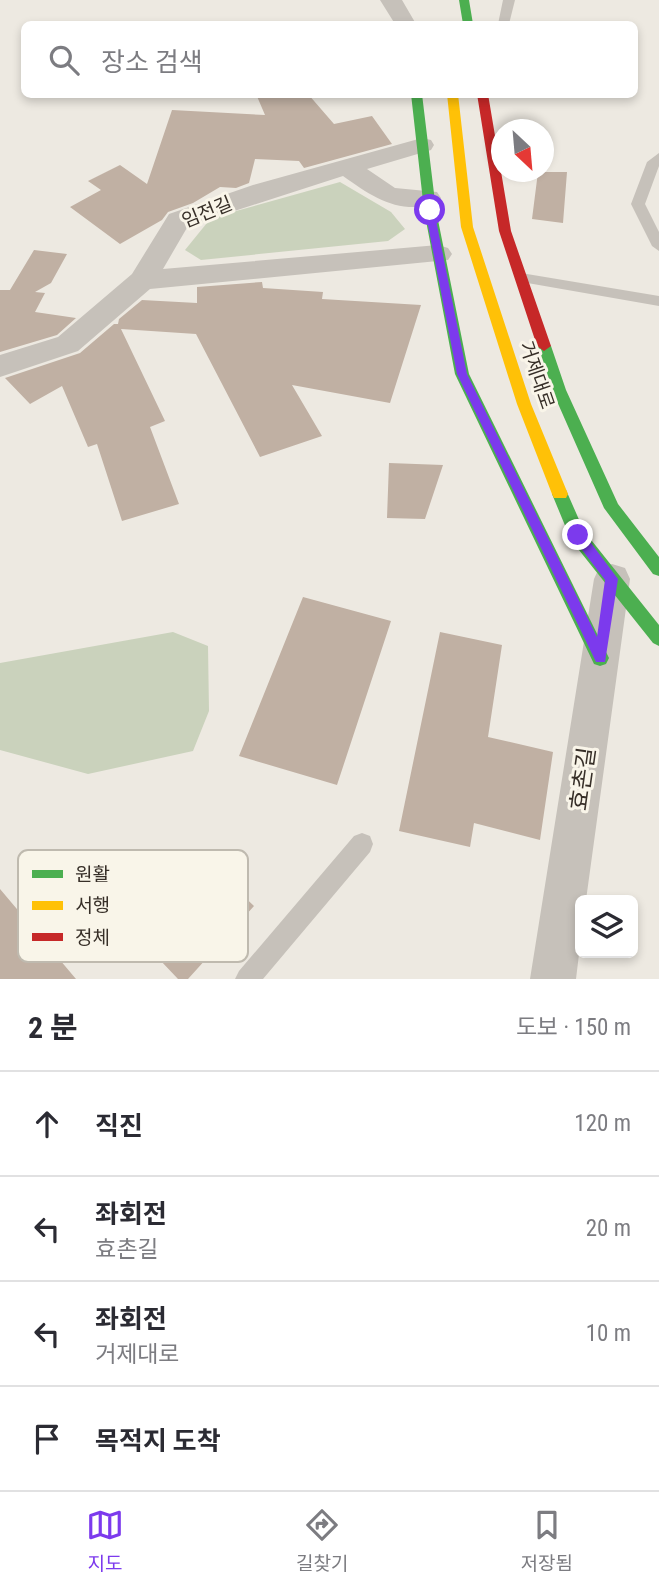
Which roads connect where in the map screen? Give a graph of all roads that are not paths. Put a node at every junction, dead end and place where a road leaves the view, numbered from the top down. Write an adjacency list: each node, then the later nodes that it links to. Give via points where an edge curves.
1 (391, 0): 4 (street)
2 (464, 0): 5 (main road)
3 (509, 0): 6 (lane)
4 (403, 21)
5 (468, 21)
6 (505, 21)
7 (416, 98): 10 (main road)
8 (452, 98): 21 (main road, 거제대로, via 467,227 524,404 578,535)
9 (483, 98): 16 (main road, 거제대로, via 505,231)
10 (422, 145): 12 (street, 임전길); 13 (main road)
11 (659, 157): 14 (lane, via 638,204)
12 (347, 166): 13 (street, via 388,196); 17 (street, 임전길, via 178,220)
13 (428, 198): 15 (main road)
14 (659, 246)
15 (438, 254): 17 (street); 23 (main road, via 462,374)
16 (521, 278): 18 (lane); 20 (main road, 거제대로, via 559,390 612,508)
17 (142, 279): 19 (street, 임전길, via 68,344)
18 (659, 302)
19 (0, 366)
20 (659, 569)
21 (612, 579): 22 (main road, 거제대로); 23 (street, 효촌길)
22 (659, 638)
23 (600, 658): 26 (street, 효촌길)
24 (362, 844): 25 (lane)
25 (247, 979)
26 (553, 979)

